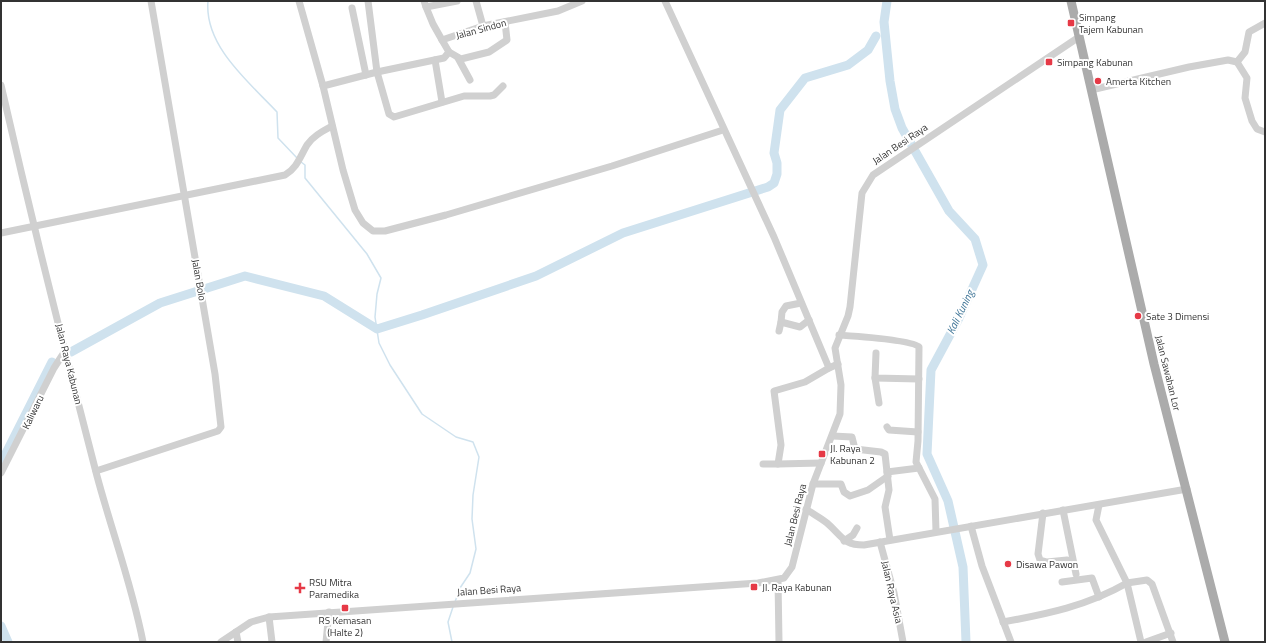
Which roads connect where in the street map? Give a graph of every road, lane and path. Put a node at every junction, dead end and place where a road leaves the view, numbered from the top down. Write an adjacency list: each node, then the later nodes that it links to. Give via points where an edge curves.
1 (151, 1): 31 (street, Jalan Bolo)
2 (299, 1): 24 (street)
3 (368, 1): 20 (street)
4 (457, 1): 9 (street)
5 (476, 1): 13 (street)
6 (582, 1): 11 (street, Jalan Sindon, via 558,12)
7 (665, 1): 29 (street)
8 (1071, 1): 14 (main road)
9 (425, 4): 15 (street)
10 (352, 8): 21 (street)
11 (506, 22): 13 (street, Jalan Sindon); 17 (street, via 507,40 489,52)
12 (1265, 23): 19 (street, via 1249,32 1245,52)
13 (483, 26): 15 (street, Jalan Sindon)
14 (1079, 37): 26 (main road, Jalan Sawahan Lor); 38 (street, Jalan Besi Raya, via 873,175 862,193 850,307)
15 (442, 40): 16 (street, Jalan Sindon)
16 (449, 52): 17 (street); 18 (street, Jalan Sindon, via 446,57)
17 (458, 58): 22 (street)
18 (435, 60): 20 (street, Jalan Sindon); 27 (street)
19 (1237, 62): 26 (street, via 1228,60 1196,66); 30 (street, via 1247,78 1246,98 1252,121 1257,129)
20 (377, 72): 21 (street, Jalan Sindon); 27 (street, via 392,117)
21 (366, 75): 24 (street, Jalan Sindon)
22 (470, 80)
23 (1, 85): 32 (street, Jalan Raya Kabunan)
24 (323, 86): 28 (street)
25 (503, 86): 27 (street, via 490,96 469,95)
26 (1091, 90): 57 (main road, Jalan Sawahan Lor, via 1171,433)
27 (442, 102)
28 (332, 126): 29 (street, via 355,210 367,228 378,232 446,215 612,166); 31 (street, via 316,136 291,171 279,177)
29 (723, 130): 34 (street, via 759,204)
30 (1265, 133)
31 (184, 196): 32 (street); 53 (street, Jalan Bolo, via 215,374 221,427 218,431)
32 (34, 227): 33 (street); 39 (street, Jalan Raya Kabunan)
33 (1, 233)
34 (801, 302): 35 (street); 36 (street, via 786,306 782,312)
35 (809, 320): 36 (street, via 800,327); 42 (street)
36 (781, 322): 37 (street)
37 (779, 331)
38 (840, 335): 41 (street, Jalan Besi Raya, via 836,348); 44 (street, via 917,344 920,348)
39 (65, 351): 53 (street, Jalan Raya Kabunan); 54 (street, Kaliwaru)
40 (876, 353): 43 (street)
41 (838, 364): 42 (street); 48 (street, Jalan Besi Raya, via 841,406)
42 (829, 368): 51 (street, via 800,384 774,391 780,445)
43 (876, 378): 44 (street); 45 (street)
44 (919, 380): 47 (street)
45 (880, 403)
46 (887, 427): 47 (street, via 889,430)
47 (918, 432): 52 (street, via 916,456)
48 (833, 436): 49 (street, Jalan Besi Raya); 55 (street, via 852,437 855,450 883,453)
49 (821, 463): 51 (street); 56 (street, Jalan Besi Raya)
50 (763, 464): 51 (street)
51 (778, 464)
52 (919, 468): 55 (street); 64 (street, via 935,499)
53 (96, 471): 79 (street, Jalan Raya Kabunan, via 132,588)
54 (1, 473)
55 (888, 474): 56 (street, via 868,490 850,496 844,492 841,484); 65 (street, via 889,494 885,507)
56 (813, 484): 59 (street, Jalan Besi Raya)
57 (1187, 489): 58 (street); 90 (main road, Jalan Sawahan Lor)
58 (1099, 505): 60 (street); 72 (street, via 1096,520)
59 (806, 509): 66 (street, via 826,522); 70 (street, Jalan Besi Raya, via 792,566 784,578)
60 (1063, 510): 61 (street); 69 (street)
61 (1043, 513): 62 (street); 68 (street, via 1038,554 1040,560)
62 (971, 526): 64 (street); 76 (street, via 982,566)
63 (857, 528): 66 (street, via 853,535)
64 (936, 531): 65 (street)
65 (890, 540): 67 (street)
66 (844, 541): 67 (street, via 853,545)
67 (880, 542): 85 (street, Jalan Raya Asia, via 894,593)
68 (1067, 560)
69 (1076, 574)
70 (778, 580): 74 (street, Jalan Besi Raya); 84 (street)
71 (1062, 582): 73 (street, via 1092,578)
72 (1127, 583): 73 (street); 78 (street, via 1147,580 1152,584); 87 (street)
73 (1098, 597): 76 (street, via 1057,612)
74 (329, 612): 75 (street); 83 (street)
75 (269, 617): 77 (street, via 251,622); 82 (street)
76 (1003, 622): 86 (street)
77 (236, 632): 80 (street); 81 (street)
78 (1171, 633): 88 (street); 89 (street)
79 (144, 642)
80 (221, 642)
81 (238, 642)
82 (272, 642)
83 (326, 642)
84 (779, 642)
85 (903, 642)
86 (1011, 642)
87 (1141, 642)
88 (1146, 642)
89 (1173, 642)
90 (1225, 642)

